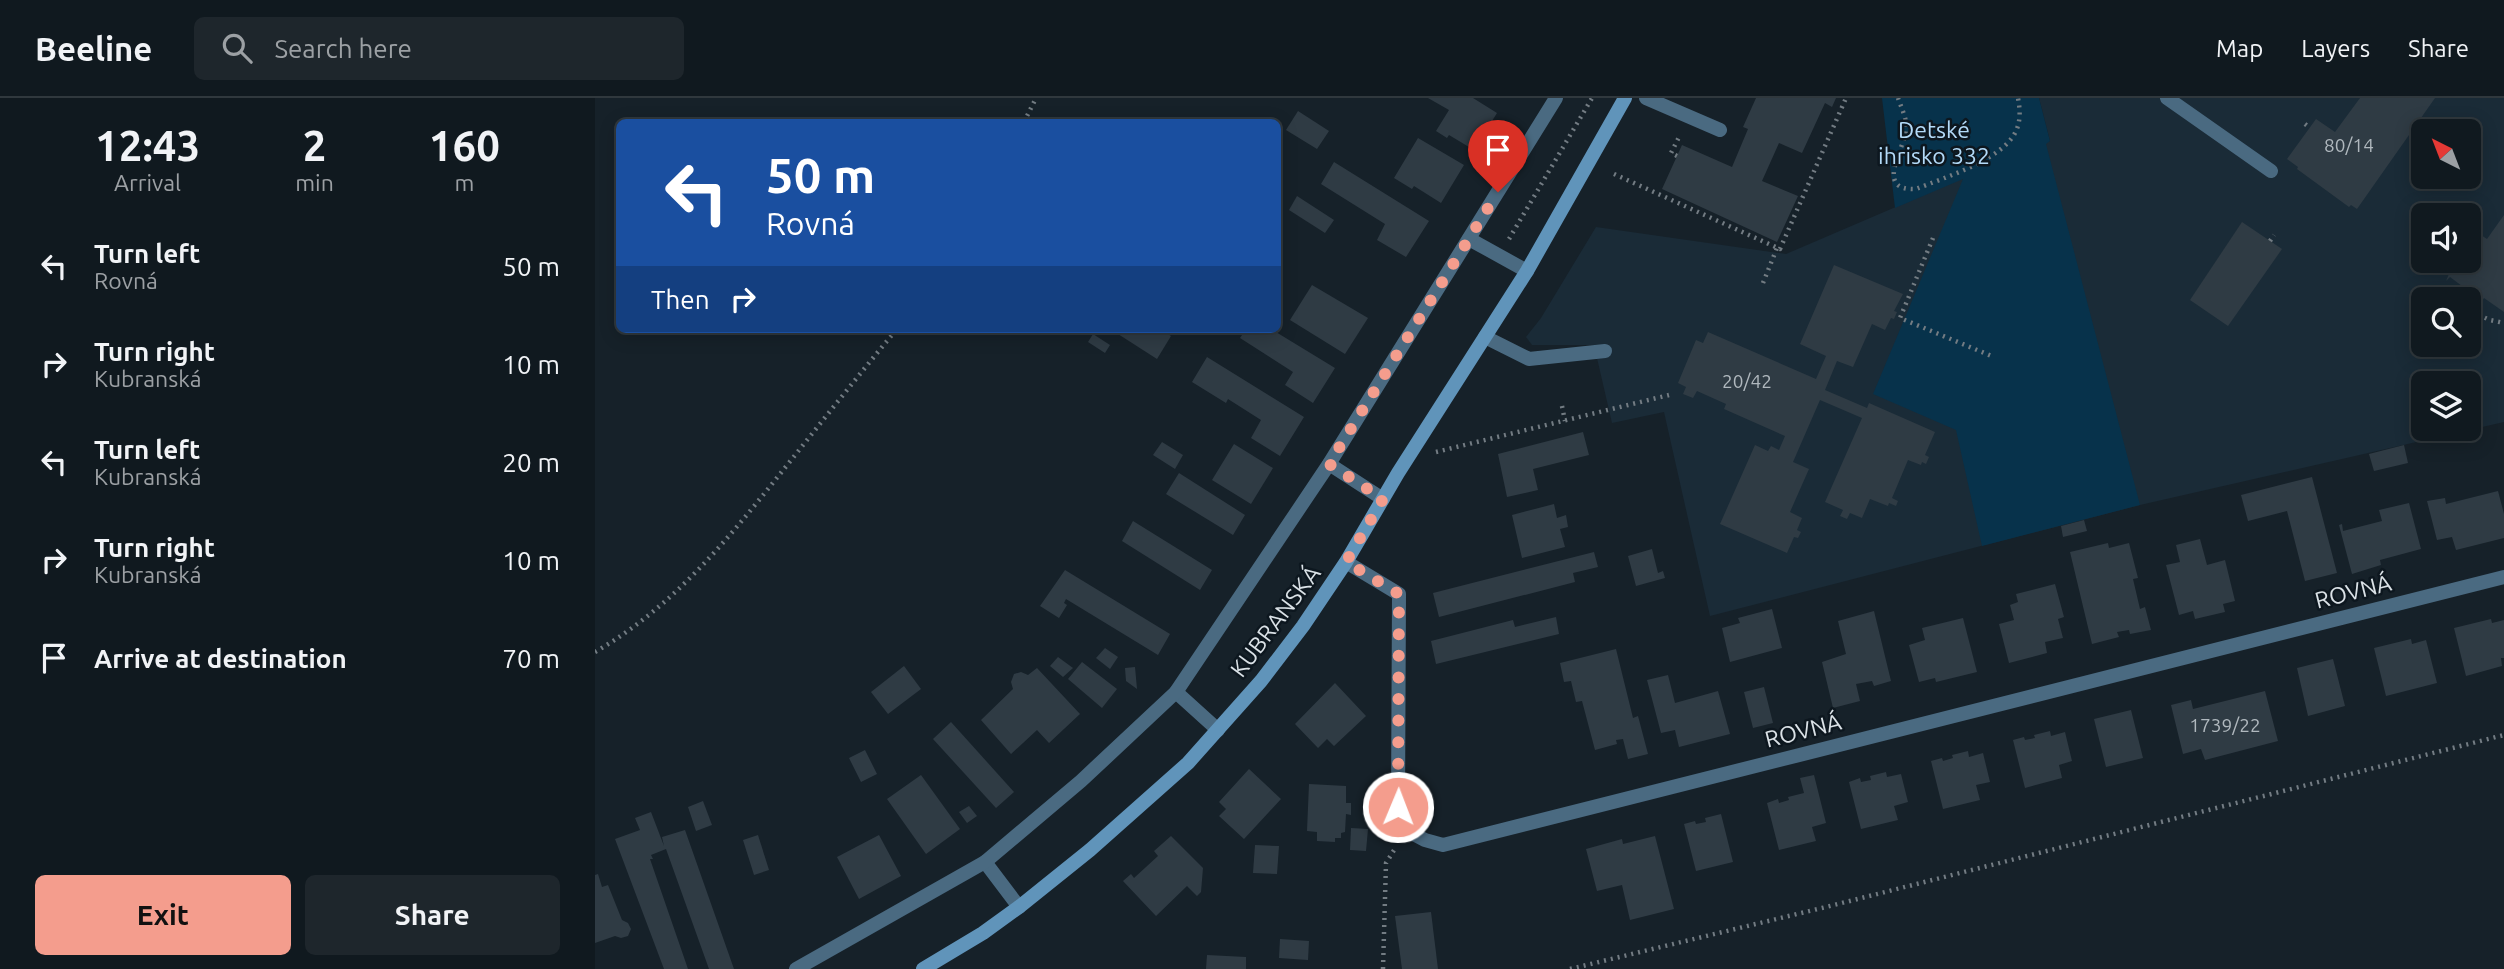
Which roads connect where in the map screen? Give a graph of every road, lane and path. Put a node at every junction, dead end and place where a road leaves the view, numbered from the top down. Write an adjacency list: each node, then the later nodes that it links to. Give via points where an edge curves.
1 (1036, 98): 10 (path)
2 (1556, 98): 18 (street, KUBRANSKÁ)
3 (1592, 98): 21 (path)
4 (1625, 98): 22 (street, KUBRANSKÁ)
5 (1646, 98): 12 (street)
6 (1846, 98): 20 (path, via 1780,249)
7 (1898, 98): 8 (path, via 1907,128 1893,175 1905,190 1984,160 2008,143 2017,130)
8 (2018, 98)
9 (2167, 98): 14 (street)
10 (1026, 119)
11 (1685, 125): 13 (path, via 1671,153)
12 (1720, 130)
13 (1677, 156)
14 (2271, 171)
15 (1614, 174): 20 (path)
16 (2274, 235): 19 (path)
17 (1933, 238): 29 (path, via 1900,318)
18 (1469, 239): 21 (street); 34 (street, KUBRANSKÁ)
19 (2270, 241)
20 (1777, 247): 23 (path)
21 (1500, 255): 22 (street)
22 (1527, 271): 27 (street, KUBRANSKÁ)
23 (1763, 283)
24 (2481, 316): 25 (path)
25 (2504, 323)
26 (894, 333): 38 (path, via 720,548 649,615)
27 (1485, 337): 28 (street, via 1529,359); 35 (street, KUBRANSKÁ)
28 (1605, 351)
29 (1994, 357)
30 (1669, 395): 32 (path)
31 (1562, 405): 32 (path)
32 (1565, 421): 33 (path)
33 (1435, 453)
34 (1329, 464): 35 (street); 39 (street, KUBRANSKÁ)
35 (1383, 499): 36 (street, KUBRANSKÁ)
36 (1346, 562): 40 (street, KUBRANSKÁ, via 1303,626); 42 (street, via 1399,594 1398,807)
37 (2504, 577): 42 (street, ROVNÁ, via 1443,845)
38 (595, 652)
39 (1176, 692): 40 (street); 43 (street, KUBRANSKÁ)
40 (1219, 730): 44 (street, KUBRANSKÁ, via 1151,797)
41 (2504, 735): 48 (path)
42 (1406, 830): 47 (path, via 1385,863)
43 (985, 862): 44 (street); 45 (street, KUBRANSKÁ)
44 (1020, 907): 46 (street, KUBRANSKÁ)
45 (796, 969)
46 (923, 969)
47 (1383, 969)
48 (1570, 969)

